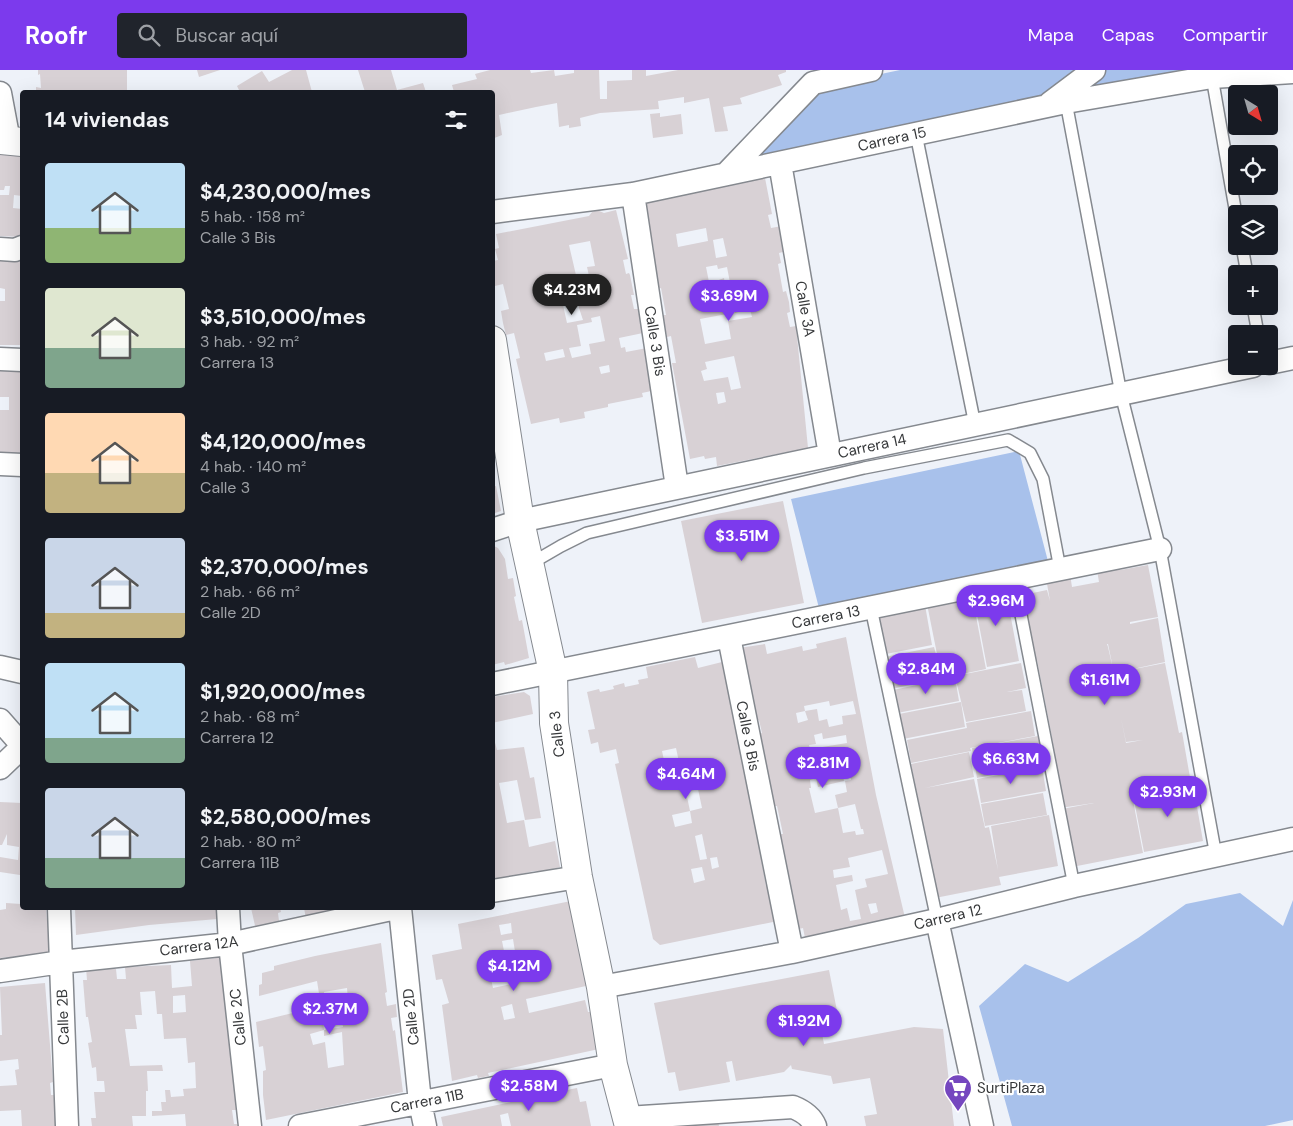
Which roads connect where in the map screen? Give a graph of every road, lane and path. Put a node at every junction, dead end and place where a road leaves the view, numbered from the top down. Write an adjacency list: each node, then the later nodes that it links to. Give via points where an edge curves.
1 (871, 70): 4 (street)
2 (1094, 70): 7 (street)
3 (1293, 72): 5 (street, Carrera 15)
4 (811, 76): 11 (street)
5 (1212, 77): 7 (street, Carrera 15); 13 (lane)
6 (0, 93): 9 (street)
7 (1056, 104): 8 (street, Carrera 15); 23 (lane)
8 (916, 134): 10 (street, Carrera 15); 24 (lane)
9 (11, 141)
10 (780, 163): 11 (street, Carrera 15); 25 (street, Calle 3A)
11 (726, 174): 12 (street, Carrera 15)
12 (633, 194): 14 (street, Carrera 15); 28 (street, Calle 3 Bis)
13 (1234, 205)
14 (495, 212)
15 (20, 248): 16 (street)
16 (0, 249)
17 (1293, 358): 21 (street)
18 (0, 359): 20 (street)
19 (495, 359): 29 (main road, Calle 3)
20 (20, 360)
21 (1278, 361)
22 (1228, 371): 23 (street, Carrera 14)
23 (1121, 394): 24 (street, Carrera 14); 31 (lane)
24 (975, 425): 25 (street, Carrera 14)
25 (830, 455): 28 (street, Carrera 14)
26 (0, 464): 27 (street)
27 (20, 464)
28 (677, 488): 29 (street, Carrera 14)
29 (520, 521): 30 (street, Carrera 14); 32 (main road, Calle 3)
30 (495, 529)
31 (1160, 549): 33 (street, Carrera 13); 46 (lane)
32 (530, 565): 33 (lane, via 587,533 864,468 1008,440 1030,452 1043,478); 39 (main road, Calle 3)
33 (1060, 569): 34 (street, Carrera 13)
34 (1014, 579): 35 (street, Carrera 13); 48 (lane)
35 (871, 608): 36 (street, Carrera 13); 54 (lane)
36 (728, 637): 39 (street, Carrera 13); 56 (street, Calle 3 Bis)
37 (0, 668): 38 (street)
38 (20, 672)
39 (553, 672): 40 (street, Carrera 13); 47 (main road, Calle 3, via 554,723)
40 (495, 683)
41 (0, 720): 42 (street)
42 (20, 744)
43 (20, 748): 44 (street)
44 (0, 768)
45 (1293, 839): 46 (street, Carrera 12)
46 (1216, 856): 48 (street, Carrera 12)
47 (578, 877): 49 (street); 59 (main road, Calle 3)
48 (1074, 886): 54 (street, Carrera 12)
49 (495, 891)
50 (59, 910): 57 (street, Calle 2B)
51 (228, 910): 55 (street, Calle 2C)
52 (387, 910): 55 (street, Carrera 12A)
53 (400, 910): 61 (street, Calle 2D)
54 (937, 920): 56 (street, Carrera 12); 68 (street)
55 (230, 944): 57 (street, Carrera 12A); 64 (street, Calle 2C)
56 (792, 952): 59 (street, Carrera 12)
57 (61, 962): 58 (street, Carrera 12A); 63 (street, Calle 2B)
58 (0, 971)
59 (601, 987): 60 (main road, Calle 3)
60 (612, 1065): 61 (street, Carrera 11B); 62 (main road, Calle 3)
61 (420, 1102): 65 (street, Carrera 11B); 66 (street, Calle 2D)
62 (628, 1122): 67 (street, via 794,1107 803,1111)
63 (67, 1126)
64 (250, 1126)
65 (300, 1126)
66 (425, 1126)
67 (814, 1126)
68 (982, 1126)

